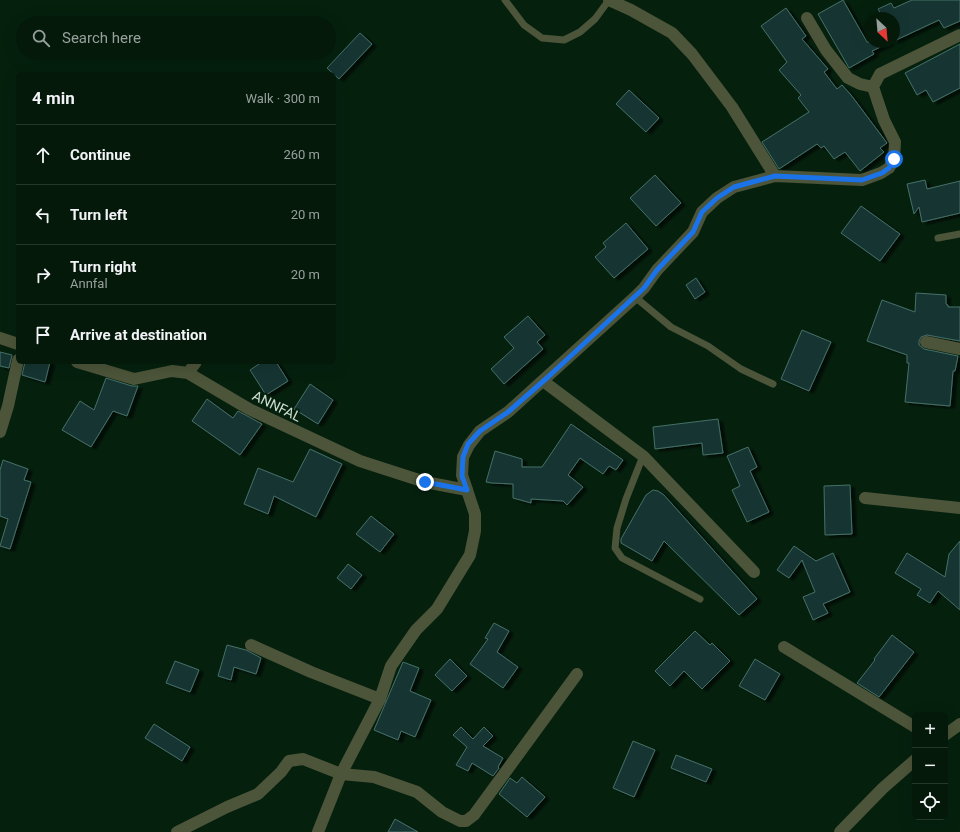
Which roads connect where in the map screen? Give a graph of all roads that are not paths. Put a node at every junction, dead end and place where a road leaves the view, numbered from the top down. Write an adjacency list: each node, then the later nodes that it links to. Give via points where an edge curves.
1 (505, 0): 2 (lane, via 524,25 542,38 564,40 580,32 595,19)
2 (609, 0): 6 (street, via 672,33 692,54 732,107)
3 (806, 18): 5 (street, via 848,78)
4 (960, 35): 5 (street, via 880,74)
5 (873, 87): 6 (street, via 884,120 895,142 894,159 889,168 862,180)
6 (775, 176): 9 (street, via 734,187 717,198 702,212 693,232)
7 (960, 234): 8 (lane)
8 (938, 238)
9 (635, 296): 18 (street); 19 (lane, via 671,327 708,346 741,369)
10 (0, 338): 12 (street)
11 (926, 342): 13 (street)
12 (16, 343)
13 (960, 349)
14 (17, 364): 20 (street)
15 (83, 364): 17 (street, ANNFAL, via 134,380 172,371)
16 (195, 364): 17 (street)
17 (188, 373): 22 (street, ANNFAL, via 249,409 360,461 425,482)
18 (542, 382): 21 (street); 22 (street, via 508,412 480,431 468,444 463,457 462,476)
19 (773, 384)
20 (0, 432)
21 (643, 456): 25 (street); 26 (lane, via 617,528 615,548 622,558)
22 (467, 490): 30 (street, via 475,514 475,531 470,555 437,609 416,630 391,666)
23 (865, 498): 24 (street)
24 (960, 508)
25 (754, 572)
26 (700, 599)
27 (251, 645): 30 (street)
28 (784, 647): 32 (street)
29 (577, 674): 35 (street, via 474,815 466,820 460,822 442,812 416,792 374,777)
30 (380, 699): 35 (street)
31 (960, 724): 33 (street)
32 (912, 726)
33 (948, 733)
34 (912, 763): 38 (street)
35 (341, 774): 36 (street, via 303,759 289,761 258,794); 37 (street)
36 (177, 832)
37 (318, 832)
38 (840, 832)

